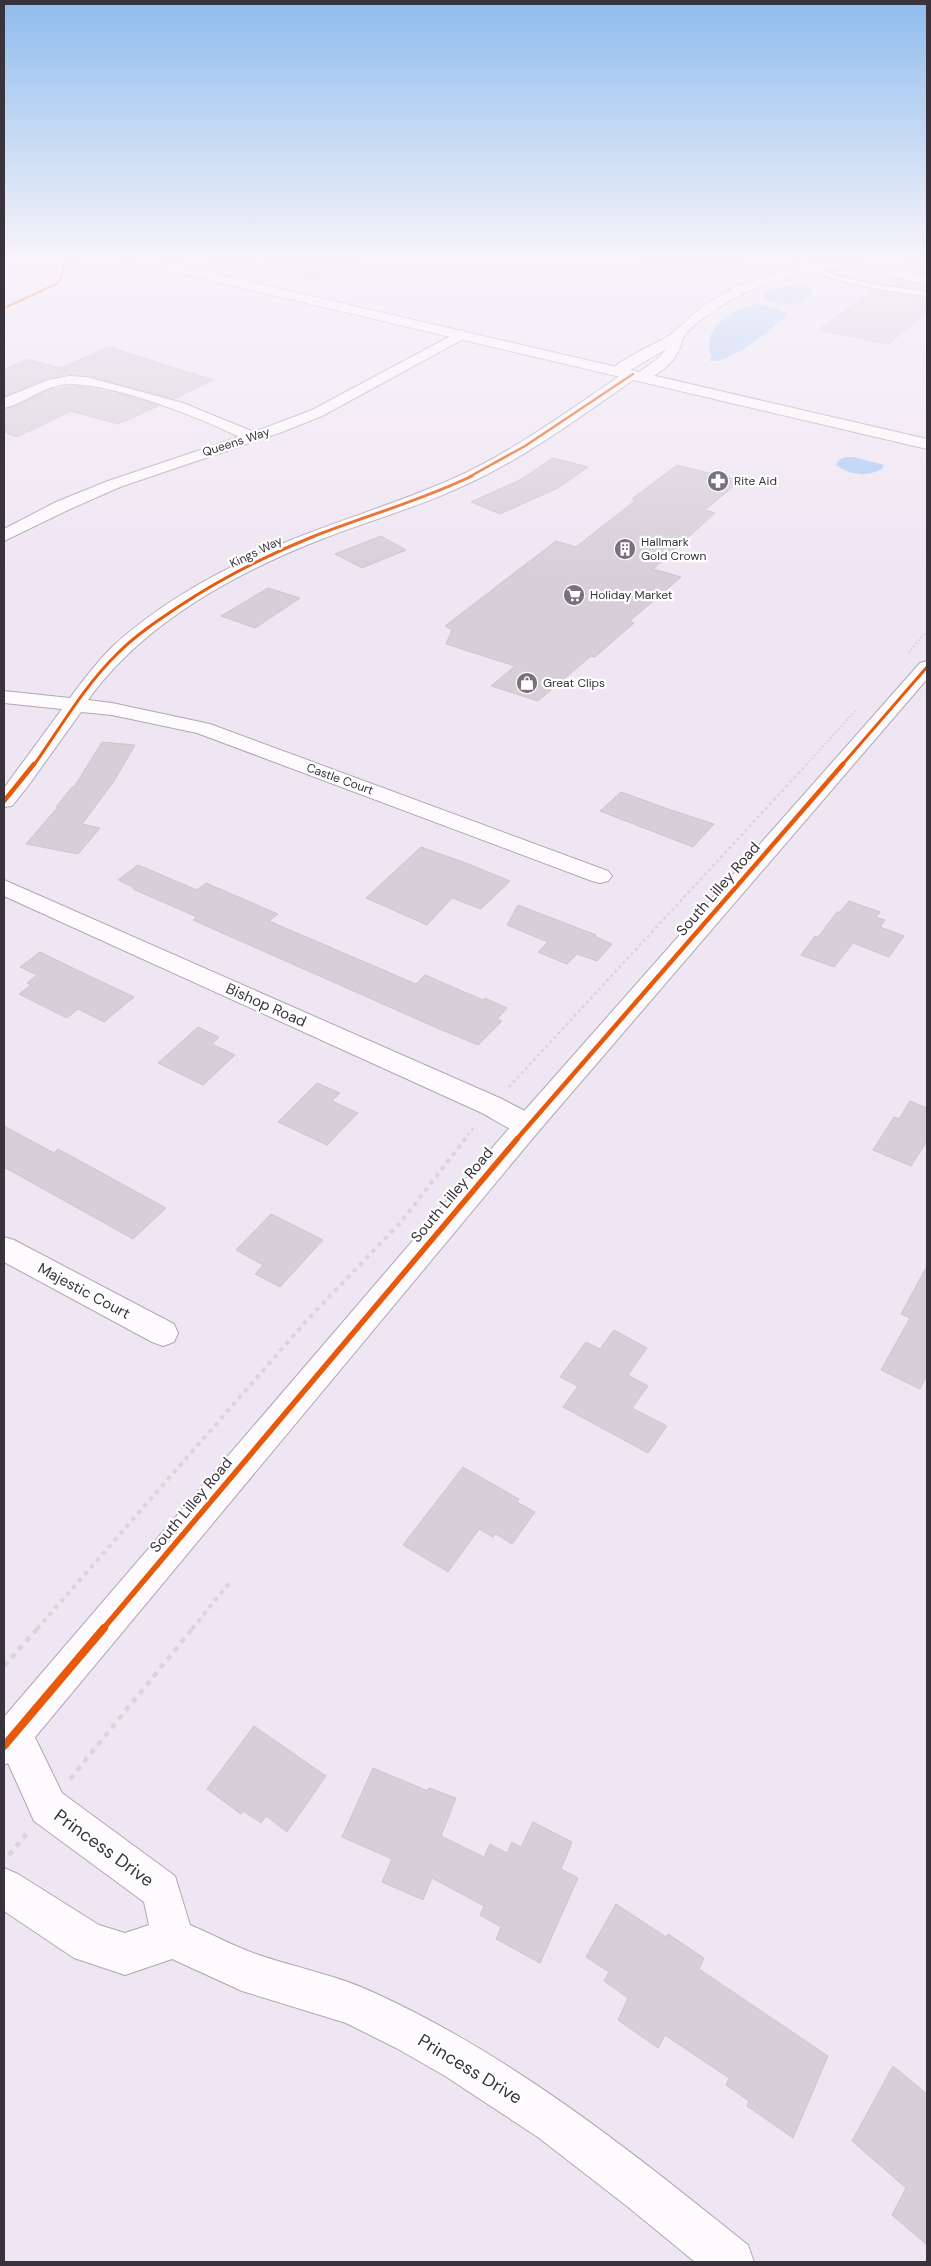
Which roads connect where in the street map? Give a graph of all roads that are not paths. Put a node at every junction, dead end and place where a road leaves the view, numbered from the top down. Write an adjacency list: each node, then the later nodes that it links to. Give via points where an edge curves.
1 (412, 362): 7 (street, Queens Way, via 335,404)
2 (579, 362): 5 (street)
3 (646, 362): 5 (street)
4 (658, 362): 5 (street)
5 (631, 374): 8 (street); 12 (street, Kings Way, via 479,473 295,544 227,577 132,640 100,670)
6 (4, 404): 7 (street, via 60,381 82,380 192,410)
7 (252, 437): 9 (street, Queens Way, via 114,484)
8 (927, 444)
9 (4, 536)
10 (914, 664): 16 (street, South Lilley Road)
11 (4, 697): 12 (street, Castle Court)
12 (75, 704): 13 (street, Kings Way, via 47,747); 14 (street, Castle Court, via 144,714 203,728)
13 (4, 801)
14 (600, 876)
15 (4, 887): 16 (street, Bishop Road, via 492,1106)
16 (528, 1126): 19 (street, South Lilley Road)
17 (4, 1248): 18 (street, Majestic Court)
18 (163, 1333)
19 (9, 1740): 21 (street, Princess Drive, via 48,1806 161,1890)
20 (4, 1888): 21 (street, via 89,1943 125,1954)
21 (173, 1938): 22 (street, Princess Drive, via 242,1970 360,2007 465,2063 529,2104 639,2186)
22 (731, 2262)

